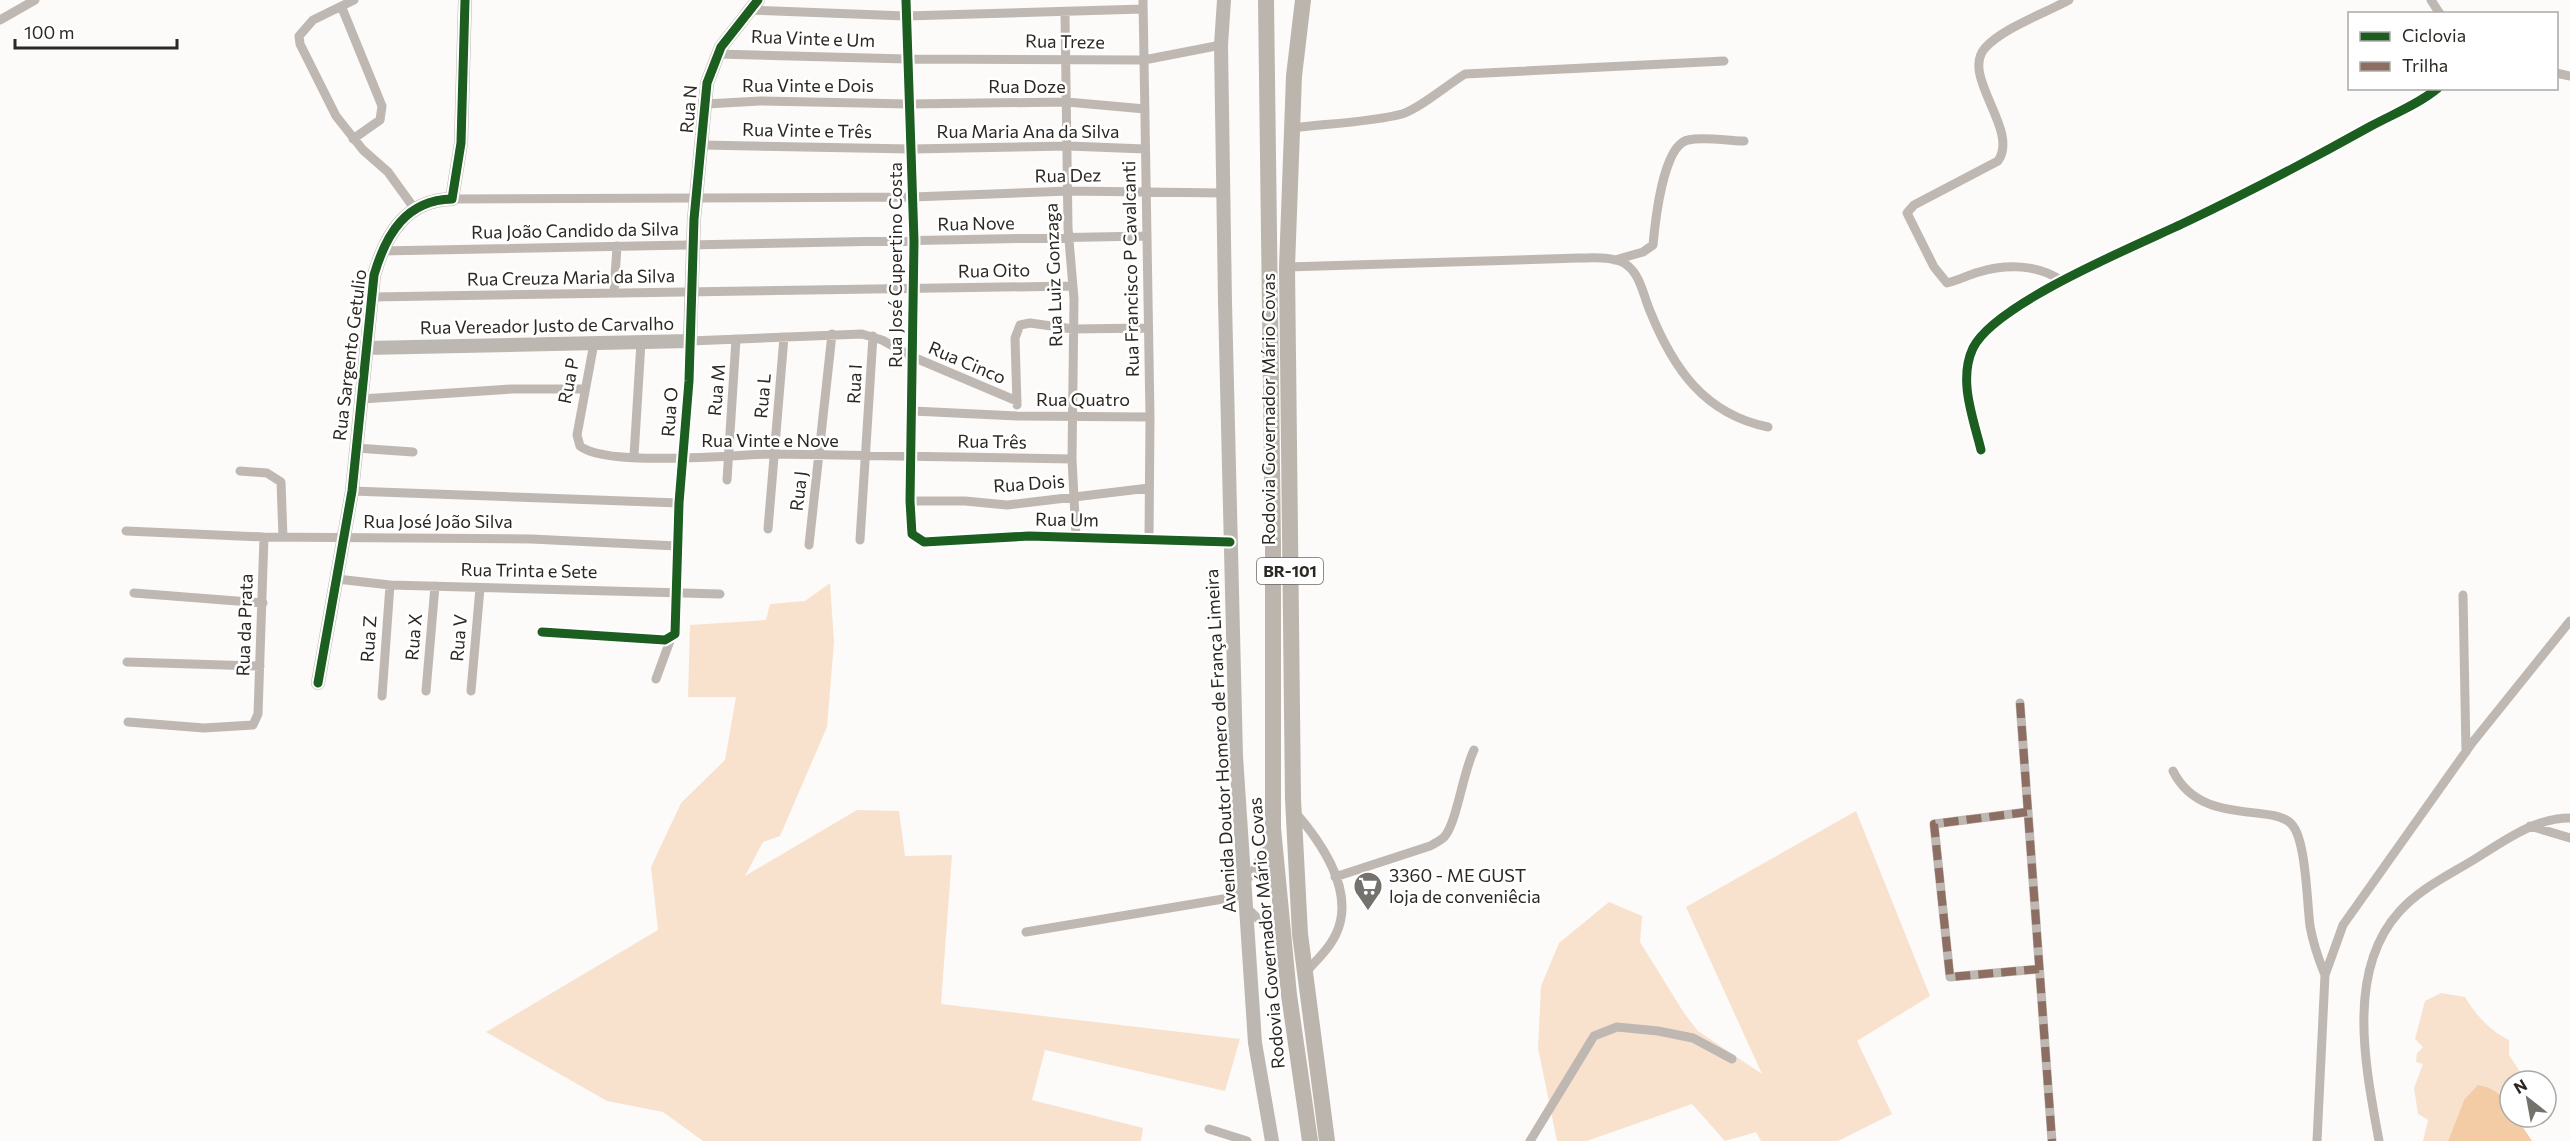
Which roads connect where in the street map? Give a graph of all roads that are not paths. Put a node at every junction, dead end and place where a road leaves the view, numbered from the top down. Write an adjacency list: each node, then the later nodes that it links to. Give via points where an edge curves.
1 (35, 0): 14 (street)
2 (354, 0): 11 (street)
3 (465, 0): 37 (street, via 461,143)
4 (906, 0): 13 (street, Rua José Cupertino Costa)
5 (1224, 0): 15 (street, Avenida Doutor Homero de França Limeira)
6 (1266, 0): 132 (highway, Rodovia Governador Mário Covas / BR-101)
7 (1303, 0): 26 (highway, Rodovia Governador Mário Covas / BR-101)
8 (2069, 0): 48 (street, via 2006,33 1984,49 1980,57 1981,77 2004,149 1998,161 1914,205 1907,213 1934,267 1947,283 1990,269 2015,267 2037,268)
9 (1143, 4): 12 (street); 19 (street, Rua Francisco P Cavalcanti)
10 (753, 5): 13 (street); 16 (street, Rua N)
11 (342, 8): 27 (street, via 381,106 380,120); 27 (street, via 313,20 299,36 320,86)
12 (1065, 13): 13 (street); 17 (street, Rua Luiz Gonzaga)
13 (906, 16): 18 (street, Rua José Cupertino Costa)
14 (0, 20)
15 (1221, 45): 19 (street, Rua Treze); 35 (street, Avenida Doutor Homero de França Limeira)
16 (717, 54): 18 (street, Rua Vinte e Um); 23 (street, Rua N)
17 (1066, 58): 18 (street, Rua Treze); 19 (street, Rua Treze); 22 (street, Rua Luiz Gonzaga)
18 (907, 59): 24 (street, Rua José Cupertino Costa)
19 (1144, 60): 25 (street, Rua Francisco P Cavalcanti)
20 (1724, 61): 26 (street, via 1465,74 1402,114)
21 (2434, 90): 48 (street, via 2266,182)
22 (1067, 102): 24 (street, Rua Doze); 25 (street, Rua Doze); 30 (street, Rua Luiz Gonzaga)
23 (706, 104): 24 (street, Rua Vinte e Dois); 29 (street, Rua N)
24 (909, 104): 31 (street, Rua José Cupertino Costa)
25 (1145, 109): 32 (street, Rua Francisco P Cavalcanti)
26 (1292, 128): 47 (highway, Rodovia Governador Mário Covas / BR-101)
27 (353, 139): 39 (street, via 388,172)
28 (1744, 141): 46 (street, via 1686,140 1677,146 1670,158 1653,245)
29 (702, 145): 31 (street, Rua Vinte e Três); 38 (street, Rua N)
30 (1068, 146): 31 (street, Rua Maria Ana da Silva); 32 (street, Rua Maria Ana da Silva); 34 (street, Rua Luiz Gonzaga)
31 (911, 149): 36 (street, Rua José Cupertino Costa)
32 (1145, 149): 33 (street, Rua Francisco P Cavalcanti)
33 (1146, 191): 34 (street, Rua Dez); 35 (street, Rua Dez); 40 (street, Rua Francisco P Cavalcanti)
34 (1069, 192): 36 (street, Rua Dez); 41 (street, Rua Luiz Gonzaga)
35 (1224, 193): 101 (street, Avenida Doutor Homero de França Limeira)
36 (913, 197): 38 (street, Rua Dez); 42 (street, Rua José Cupertino Costa)
37 (452, 199): 38 (street, Rua Dez); 39 (street)
38 (696, 199): 44 (street, Rua O)
39 (414, 208): 45 (street, Rua Sargento Getulio, via 398,222)
40 (1147, 236): 41 (street, Rua Nove); 54 (street, Rua Francisco P Cavalcanti)
41 (1069, 239): 42 (street, Rua Nove); 49 (street, Rua Luiz Gonzaga)
42 (914, 241): 44 (street, Rua João Candido da Silva); 50 (street, Rua José Cupertino Costa)
43 (617, 246): 44 (street, Rua João Candido da Silva); 45 (street, Rua João Candido da Silva); 51 (street)
44 (692, 246): 52 (street, Rua O)
45 (381, 251): 53 (street, Rua Sargento Getulio)
46 (1615, 260): 47 (street); 73 (street, via 1634,272 1662,339 1687,380 1724,410)
47 (1287, 267): 128 (highway, Rodovia Governador Mário Covas / BR-101)
48 (2062, 280): 75 (street, via 1998,321 1973,348 1966,389)
49 (1073, 286): 50 (street, Rua Oito); 55 (street, Rua Luiz Gonzaga)
50 (914, 288): 52 (street, Rua Creuza Maria da Silva); 64 (street, Rua José Cupertino Costa)
51 (614, 293): 52 (street, Rua Creuza Maria da Silva); 53 (street, Rua Creuza Maria da Silva)
52 (692, 293): 60 (street, Rua O)
53 (372, 297): 63 (street, Rua Sargento Getulio)
54 (1148, 328): 55 (street); 71 (street, Rua Francisco P Cavalcanti)
55 (1073, 329): 67 (street, Rua Quatro, via 1020,325 1016,331); 70 (street, Rua Luiz Gonzaga)
56 (832, 334): 57 (street, Rua Vereador Justo de Carvalho); 58 (street, Rua Vereador Justo de Carvalho); 81 (street, Rua J)
57 (873, 336): 64 (street, Rua Cinco); 83 (street, Rua I)
58 (784, 337): 59 (street, Rua Vereador Justo de Carvalho); 77 (street, Rua L)
59 (736, 339): 60 (street, Rua Vereador Justo de Carvalho); 78 (street, Rua M)
60 (690, 340): 61 (street, Rua Vereador Justo de Carvalho); 80 (street, Rua O)
61 (641, 342): 62 (street, Rua Vereador Justo de Carvalho); 79 (street)
62 (594, 343): 63 (street, Rua Vereador Justo de Carvalho); 65 (street, Rua P)
63 (366, 348): 66 (street, Rua Sargento Getulio)
64 (913, 357): 67 (street, Rua Cinco); 68 (street, Rua José Cupertino Costa)
65 (584, 389): 66 (street, via 512,389); 72 (street, Rua P)
66 (362, 399): 74 (street, Rua Sargento Getulio)
67 (1017, 401): 69 (street, Rua Quatro)
68 (913, 411): 69 (street, Rua Quatro); 82 (street, Rua José Cupertino Costa)
69 (1017, 416): 70 (street, Rua Quatro)
70 (1073, 416): 71 (street, Rua Quatro); 84 (street, Rua Luiz Gonzaga)
71 (1150, 417): 87 (street, Rua Francisco P Cavalcanti)
72 (578, 426): 79 (street, Rua Vinte e Nove, via 578,441 585,450)
73 (1768, 427)
74 (356, 448): 76 (street); 88 (street, Rua Sargento Getulio)
75 (1981, 450)
76 (413, 452)
77 (774, 454): 78 (street, Rua Vinte e Nove); 81 (street, Rua Vinte e Nove); 92 (street, Rua L)
78 (727, 455): 80 (street, Rua Vinte e Nove); 86 (street, Rua M)
79 (634, 456): 80 (street, Rua Vinte e Nove)
80 (682, 457): 91 (street, Rua O)
81 (820, 457): 83 (street, Rua Vinte e Nove); 102 (street, Rua J)
82 (911, 457): 83 (street, Rua Vinte e Nove); 84 (street, Rua Três); 90 (street, Rua José Cupertino Costa)
83 (867, 458): 100 (street, Rua I)
84 (1072, 459): 89 (street, Rua Luiz Gonzaga)
85 (240, 471): 96 (street, via 267,473 281,482)
86 (727, 480)
87 (1149, 488): 89 (street, Rua Dois); 99 (street, Rua Francisco P Cavalcanti)
88 (352, 491): 91 (street); 97 (street, Rua Sargento Getulio)
89 (1073, 497): 90 (street, Rua Dois, via 1007,505); 98 (street, Rua Luiz Gonzaga)
90 (910, 501): 93 (street, Rua José Cupertino Costa)
91 (679, 503): 103 (street, Rua O)
92 (768, 529)
93 (910, 529): 98 (street, Rua Um, via 924,542)
94 (126, 531): 95 (street, Rua José João Silva)
95 (264, 537): 96 (street, Rua José João Silva); 112 (street, Rua da Prata)
96 (283, 537): 97 (street, Rua José João Silva)
97 (344, 537): 103 (street, Rua José João Silva, via 531,539); 104 (street, Rua Sargento Getulio)
98 (1076, 537): 99 (street, Rua Um)
99 (1149, 538): 101 (street, Rua Um)
100 (860, 540)
101 (1230, 542): 135 (street, Avenida Doutor Homero de França Limeira, via 1236,756)
102 (809, 545)
103 (677, 546): 108 (street, Rua O)
104 (337, 579): 105 (street, Rua Trinta e Sete); 119 (street, Rua Sargento Getulio)
105 (390, 585): 106 (street, Rua Trinta e Sete); 122 (street, Rua Z)
106 (435, 586): 107 (street, Rua Trinta e Sete); 120 (street, Rua X)
107 (480, 588): 108 (street, Rua Trinta e Sete); 121 (street, Rua V)
108 (675, 591): 110 (street, Rua Trinta e Sete); 115 (street, Rua O, via 675,627)
109 (134, 593): 112 (street)
110 (720, 594)
111 (2463, 595): 126 (street)
112 (263, 603): 117 (street, Rua da Prata)
113 (2570, 621): 126 (street)
114 (542, 632): 115 (street)
115 (671, 638): 118 (street, Rua O)
116 (126, 662): 117 (street)
117 (260, 666): 124 (street, Rua da Prata, via 254,725 237,728)
118 (656, 679)
119 (318, 683)
120 (426, 691)
121 (471, 691)
122 (382, 696)
123 (2020, 703): 129 (street)
124 (128, 722)
125 (1474, 750): 134 (street, via 1444,838)
126 (2466, 752): 142 (street, via 2343,925)
127 (2174, 771): 142 (street, via 2179,783 2196,798 2223,809 2279,817 2292,824 2303,865 2314,946)
128 (1293, 810): 134 (street, via 1316,838); 141 (highway, Rodovia Governador Mário Covas / BR-101)
129 (2027, 812): 140 (street); 140 (street, via 1934,824 1950,977)
130 (2570, 818): 131 (street)
131 (2530, 826): 133 (street); 151 (street, via 2417,896 2388,927 2378,949 2363,1009 2365,1052)
132 (1273, 828): 135 (street); 139 (highway, Rodovia Governador Mário Covas / BR-101)
133 (2570, 838)
134 (1335, 877): 141 (street, via 1342,907 1337,933)
135 (1245, 885): 136 (street); 137 (street, Avenida Doutor Homero de França Limeira)
136 (1235, 897): 137 (street); 138 (street)
137 (1247, 907): 139 (street); 147 (street, Avenida Doutor Homero de França Limeira, via 1255,1042)
138 (1026, 932)
139 (1286, 946): 145 (highway, Rodovia Governador Mário Covas / BR-101, via 1291,1006)
140 (2038, 969): 149 (street)
141 (1304, 974): 145 (highway, Rodovia Governador Mário Covas / BR-101)
142 (2325, 975): 150 (street)
143 (1732, 1059): 148 (street, via 1693,1038 1658,1031 1617,1027 1594,1036)
144 (1209, 1129): 146 (street)
145 (1325, 1139)
146 (1248, 1141)
147 (1272, 1141)
148 (1530, 1141)
149 (2052, 1141)
150 (2318, 1141)
151 (2379, 1141)

